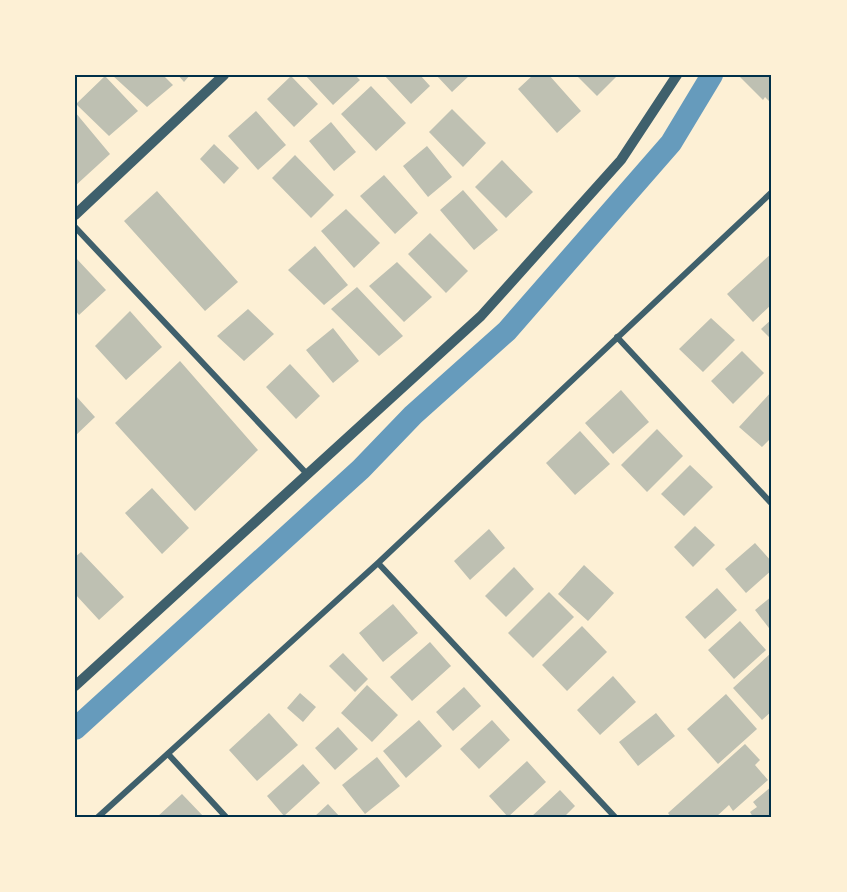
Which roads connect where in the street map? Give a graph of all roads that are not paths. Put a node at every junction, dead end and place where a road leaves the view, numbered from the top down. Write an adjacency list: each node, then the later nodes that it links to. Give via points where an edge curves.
1 (224, 75): 4 (street)
2 (677, 75): 7 (street, via 621,160 481,316)
3 (772, 192): 6 (street)
4 (75, 215)
5 (75, 227): 7 (street)
6 (617, 337): 8 (street); 9 (street)
7 (307, 474): 10 (street)
8 (772, 504)
9 (378, 563): 11 (street); 14 (street)
10 (75, 686)
11 (169, 754): 12 (street); 13 (street)
12 (99, 817)
13 (226, 817)
14 (615, 817)

